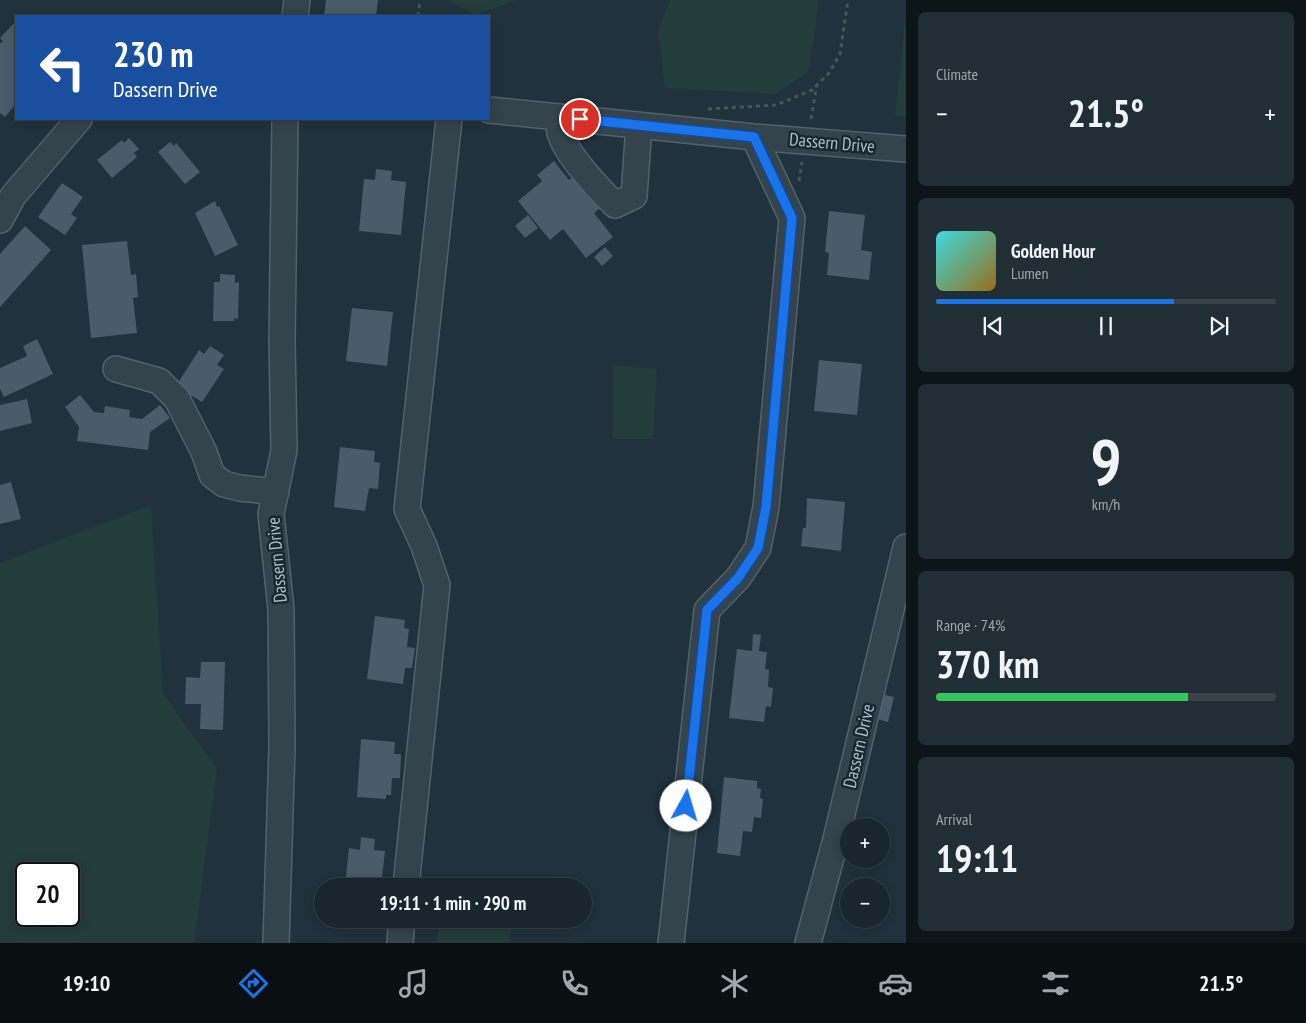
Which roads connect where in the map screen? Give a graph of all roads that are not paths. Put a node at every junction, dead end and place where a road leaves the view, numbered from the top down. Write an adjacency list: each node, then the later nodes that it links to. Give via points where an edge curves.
1 (297, 0): 2 (street)
2 (295, 15)
3 (490, 110): 4 (street, Dassern Drive)
4 (560, 117): 8 (street, Dassern Drive); 8 (street, via 560,133 571,152 615,205 634,196)
5 (78, 120): 11 (street)
6 (285, 120): 13 (street, Dassern Drive, via 284,450)
7 (449, 120): 15 (street, via 407,509 437,585)
8 (639, 125): 9 (street, Dassern Drive)
9 (754, 137): 10 (street, Dassern Drive); 19 (street, via 792,218 766,507 758,548 738,578 707,610)
10 (906, 149)
11 (1, 213)
12 (116, 369): 13 (street, via 159,381 178,398 212,475 224,484)
13 (276, 492): 17 (street, Dassern Drive, via 271,514 281,609 282,747)
14 (906, 547): 20 (street, Dassern Drive)
15 (407, 878)
16 (401, 928): 18 (street)
17 (276, 943)
18 (400, 943)
19 (671, 943)
20 (808, 943)

